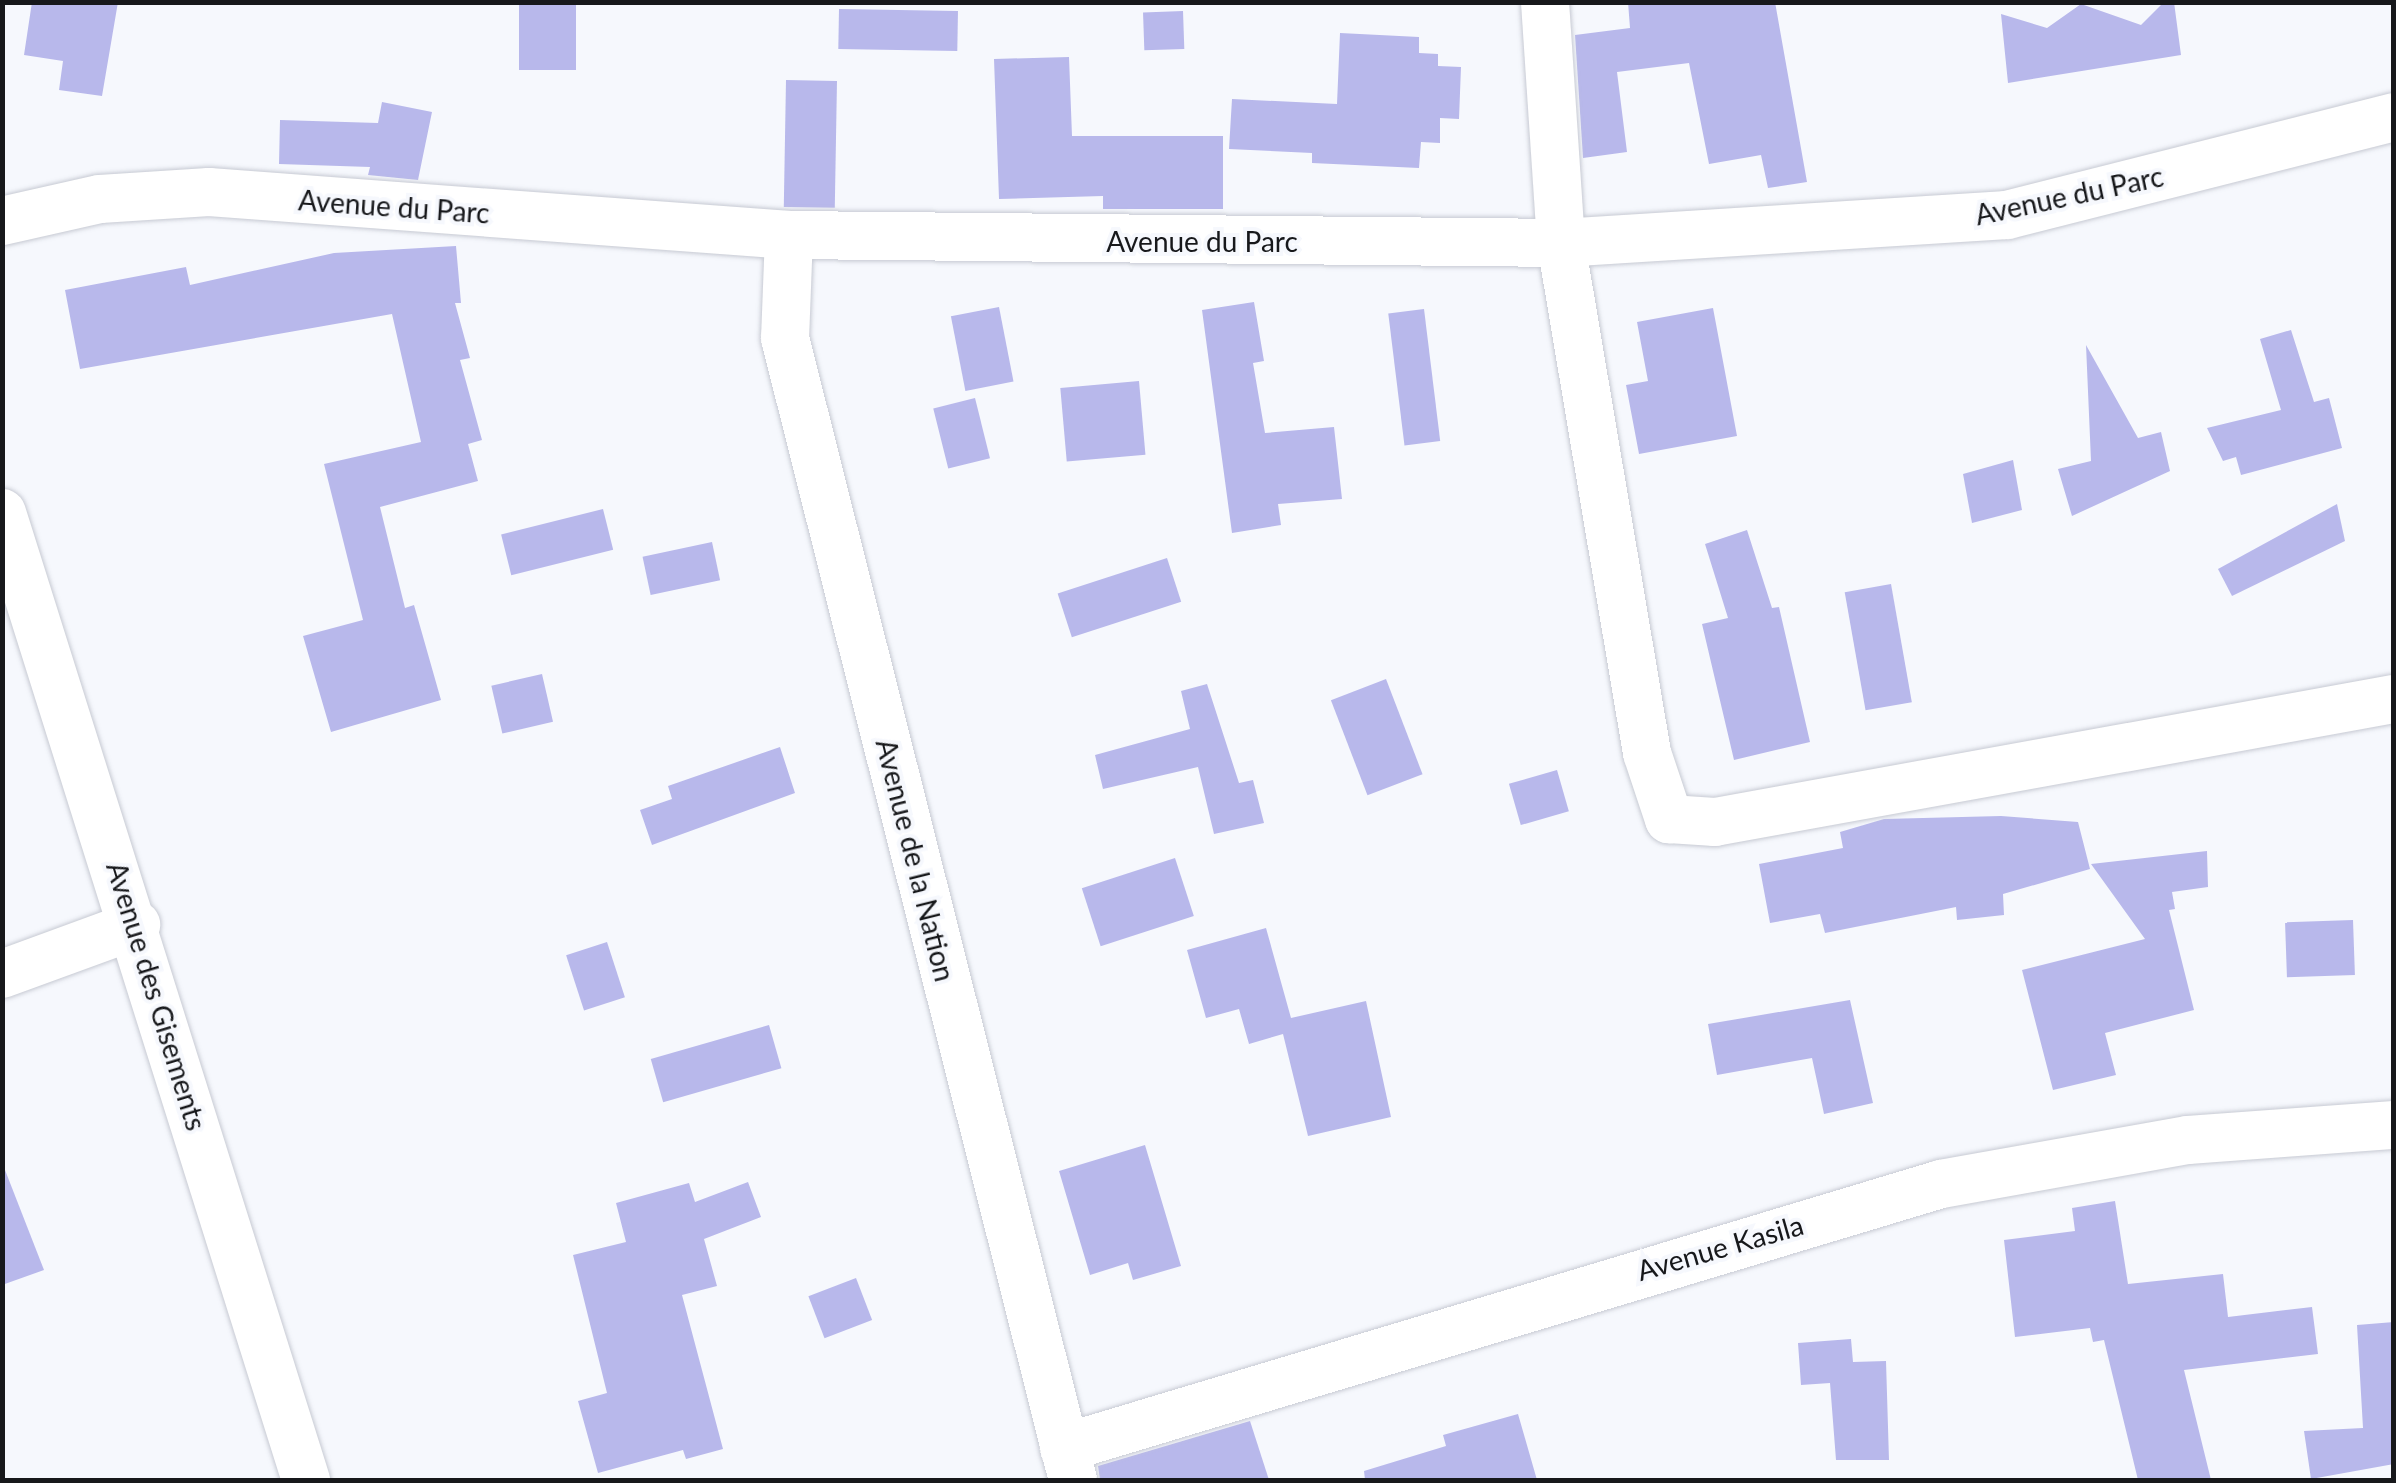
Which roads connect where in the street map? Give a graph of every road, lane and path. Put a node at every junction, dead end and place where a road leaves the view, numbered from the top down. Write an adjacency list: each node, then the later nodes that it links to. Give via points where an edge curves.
1 (1545, 2): 5 (street)
2 (2394, 116): 5 (street, Avenue du Parc, via 2007,215)
3 (2, 222): 4 (street, Avenue du Parc, via 100,199 209,192)
4 (788, 236): 5 (street, Avenue du Parc); 11 (street, Avenue de la Nation, via 786,338)
5 (1561, 243): 7 (street, via 1647,754 1669,818 1715,822)
6 (2, 512): 8 (street, Avenue des Gisements)
7 (2394, 698)
8 (136, 926): 9 (street); 12 (street, Avenue des Gisements)
9 (2, 974)
10 (2394, 1124): 11 (street, Avenue Kasila, via 2188,1140 1940,1184)
11 (1068, 1464)
12 (306, 1480)

